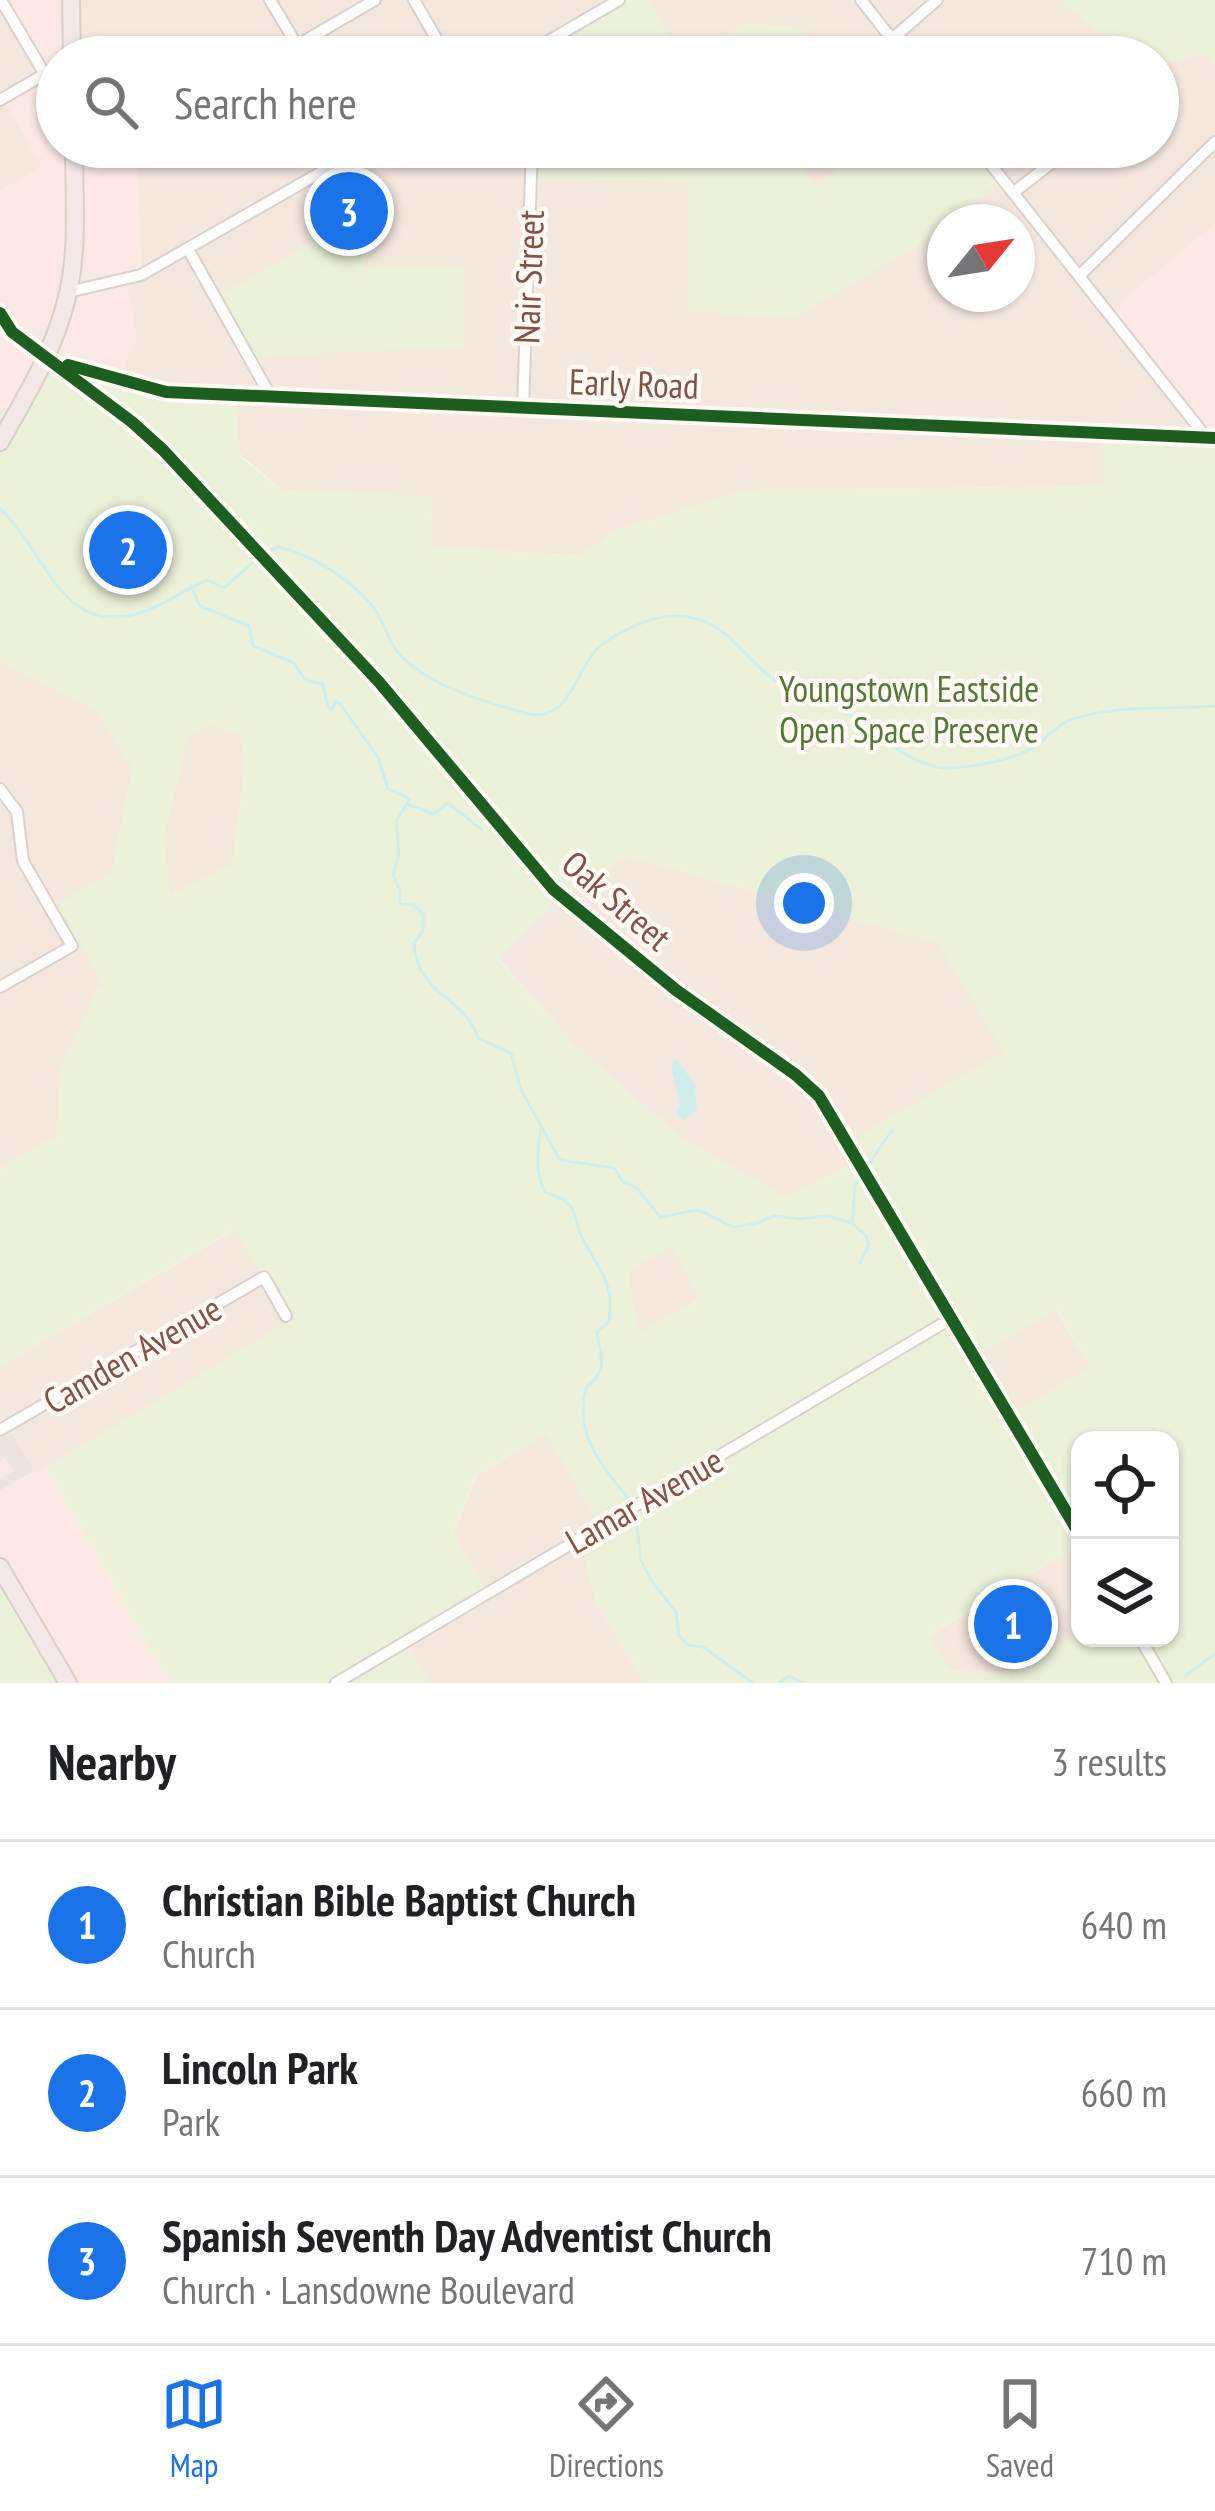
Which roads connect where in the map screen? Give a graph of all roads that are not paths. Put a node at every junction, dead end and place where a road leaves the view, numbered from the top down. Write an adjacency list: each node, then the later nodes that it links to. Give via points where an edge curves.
1 (2, 0): 17 (street)
2 (71, 0): 3 (street); 10 (highway)
3 (81, 0)
4 (270, 0): 11 (street)
5 (375, 0): 12 (street)
6 (414, 0): 13 (street)
7 (620, 0): 14 (street)
8 (861, 0): 15 (street)
9 (938, 0): 16 (street)
10 (72, 36)
11 (291, 36)
12 (322, 36)
13 (435, 36)
14 (563, 36)
15 (890, 36)
16 (896, 36)
17 (36, 60)
18 (36, 79): 19 (street)
19 (0, 100)
20 (1215, 142): 28 (street)
21 (74, 168): 29 (highway)
22 (326, 168): 27 (street)
23 (531, 168): 33 (street, Nair Street)
24 (993, 168): 26 (street)
25 (1045, 168): 26 (street)
26 (1013, 193): 28 (street)
27 (188, 249): 29 (street, via 125,281); 32 (street)
28 (1079, 276): 34 (street)
29 (68, 292): 31 (highway)
30 (0, 313): 31 (street, Oak Street)
31 (50, 359): 32 (street, Early Road, via 166,392); 35 (highway); 39 (street, Oak Street, via 199,487 379,682 553,889 808,1084)
32 (271, 397): 33 (street, Early Road)
33 (524, 408): 34 (street, Early Road)
34 (1210, 438)
35 (0, 442)
36 (0, 789): 37 (street, via 16,812 23,861 71,946)
37 (0, 987)
38 (286, 1316): 40 (street, Camden Avenue, via 264,1277)
39 (952, 1318): 41 (street, Oak Street); 45 (street, Lamar Avenue)
40 (0, 1430)
41 (1071, 1520)
42 (0, 1567): 44 (highway)
43 (1145, 1647): 46 (street)
44 (68, 1683)
45 (336, 1683)
46 (1166, 1683)

